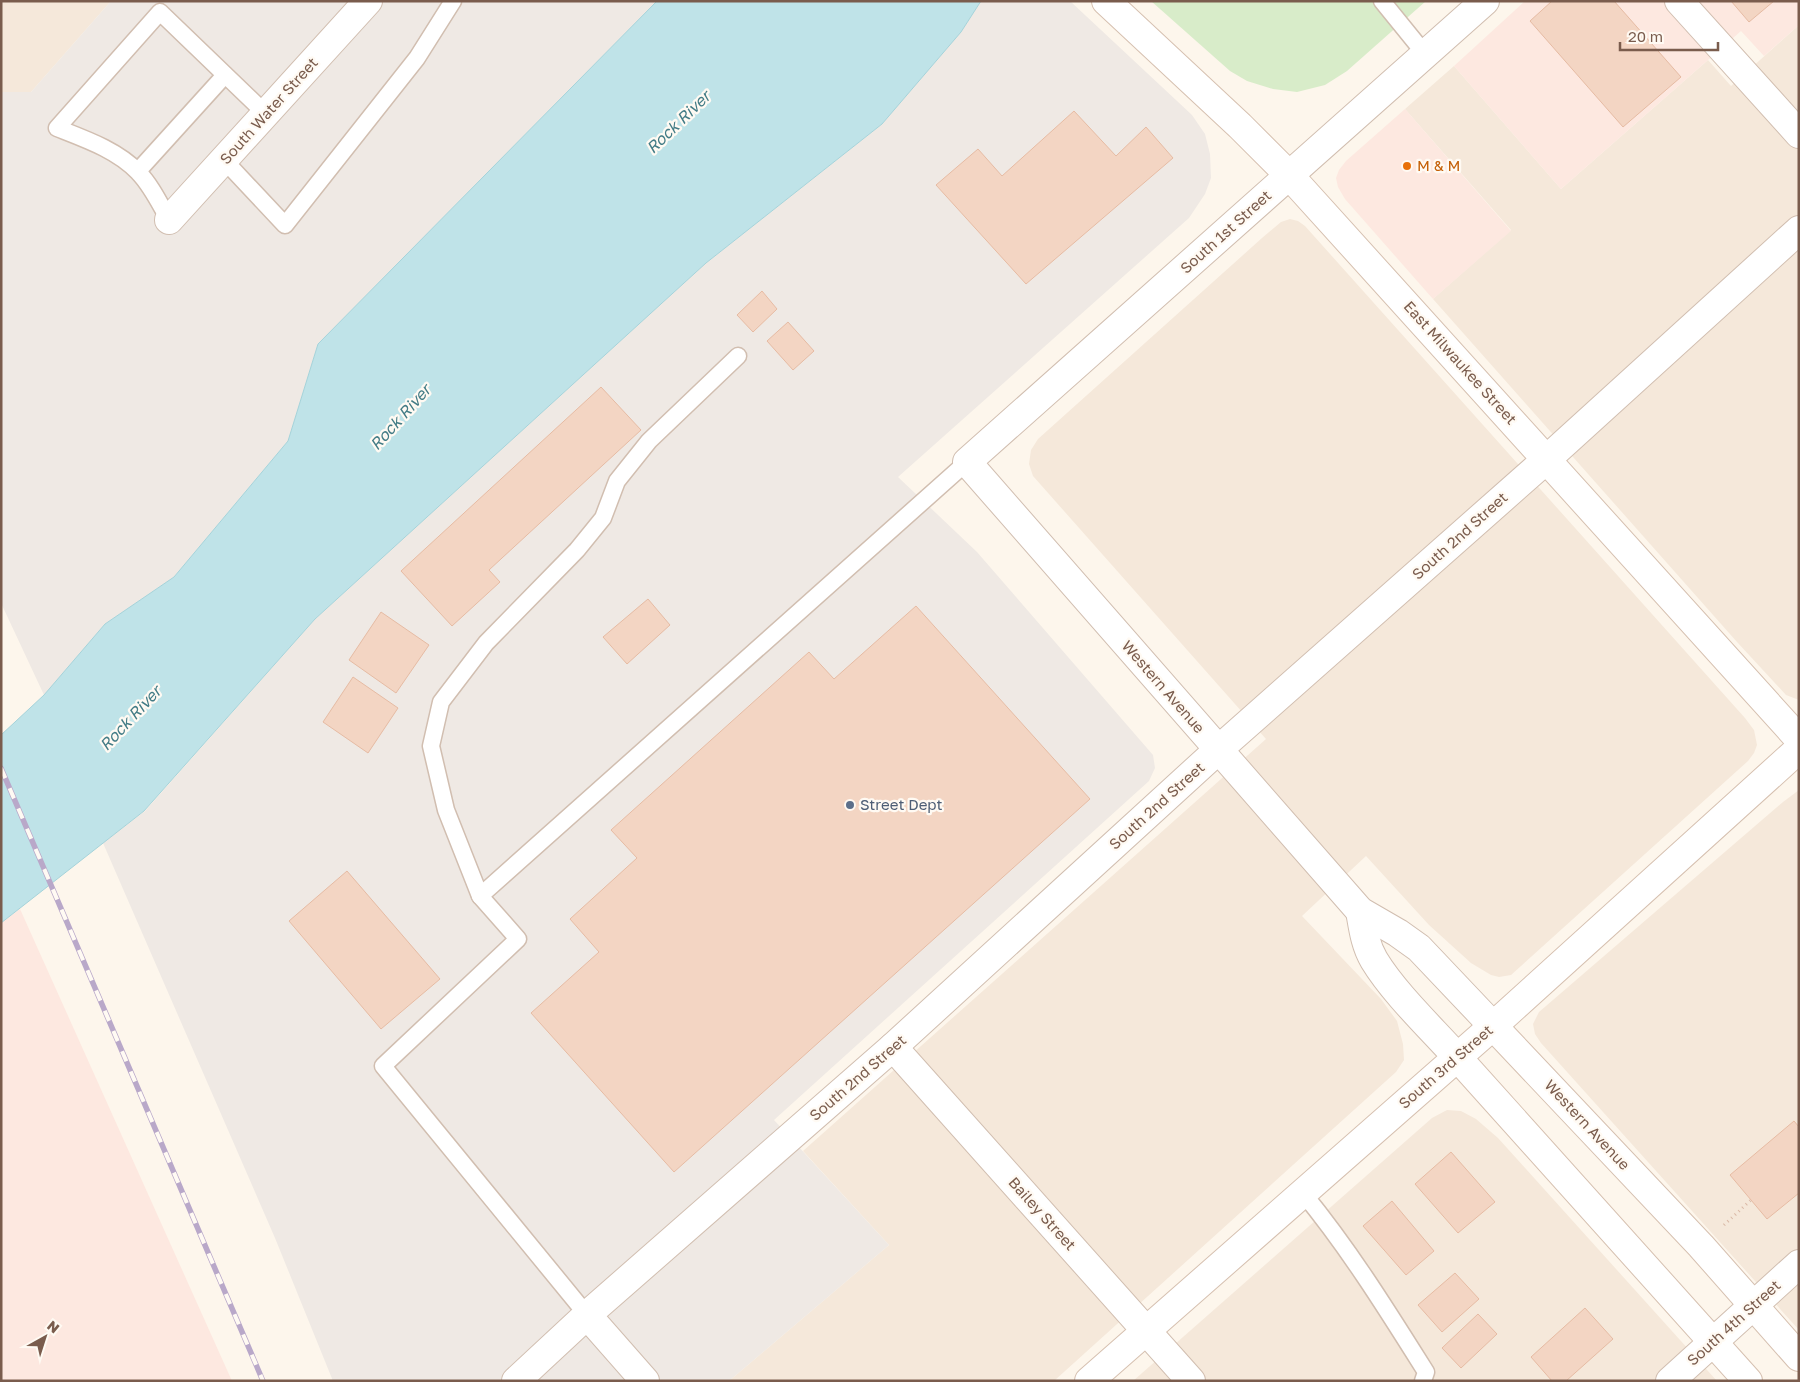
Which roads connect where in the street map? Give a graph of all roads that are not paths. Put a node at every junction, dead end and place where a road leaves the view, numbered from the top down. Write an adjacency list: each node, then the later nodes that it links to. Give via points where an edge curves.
1 (368, 1): 9 (street, South Water Street)
2 (453, 1): 11 (lane, via 417,58 285,225)
3 (1106, 1): 13 (street, East Milwaukee Street)
4 (1382, 1): 7 (lane)
5 (1485, 1): 7 (street, South 1st Street)
6 (1679, 1): 10 (street)
7 (1425, 54): 13 (street, South 1st Street)
8 (225, 75): 9 (lane); 12 (lane); 12 (lane, via 160,12 57,128 96,144)
9 (266, 114): 11 (street, South Water Street)
10 (1799, 134)
11 (224, 160): 14 (street, South Water Street)
12 (138, 171): 14 (lane)
13 (1289, 175): 17 (street, East Milwaukee Street); 18 (street, South 1st Street)
14 (169, 220)
15 (1799, 230): 17 (street, South 2nd Street)
16 (738, 356): 22 (lane, via 649,441 617,481 603,518 578,550 486,643 441,702 430,746 446,810)
17 (1547, 459): 19 (street, East Milwaukee Street); 21 (street, South 2nd Street)
18 (967, 462): 21 (street, Western Avenue); 22 (lane)
19 (1799, 739)
20 (1799, 749): 24 (street, South 3rd Street)
21 (1218, 750): 23 (street, Western Avenue); 25 (street, South 2nd Street)
22 (480, 896): 30 (lane, via 518,939 383,1066)
23 (1360, 911): 24 (street, Western Avenue, via 1419,948); 26 (street, via 1373,959)
24 (1493, 1026): 26 (street, South 3rd Street); 29 (street, Western Avenue)
25 (893, 1047): 30 (street, South 2nd Street); 31 (street, Bailey Street)
26 (1457, 1057): 27 (street, South 3rd Street); 32 (street)
27 (1303, 1193): 31 (street, South 3rd Street); 38 (lane, via 1332,1227 1362,1271 1426,1372)
28 (1799, 1264): 29 (street, South 4th Street)
29 (1753, 1305): 32 (street, South 4th Street); 33 (street, Western Avenue)
30 (587, 1314): 34 (street, South 2nd Street); 35 (street)
31 (1146, 1330): 36 (street, South 3rd Street); 37 (street, Bailey Street)
32 (1713, 1342): 39 (street, South 4th Street); 40 (street)
33 (1799, 1357)
34 (516, 1381)
35 (645, 1381)
36 (1089, 1381)
37 (1191, 1381)
38 (1423, 1381)
39 (1670, 1381)
40 (1748, 1381)

